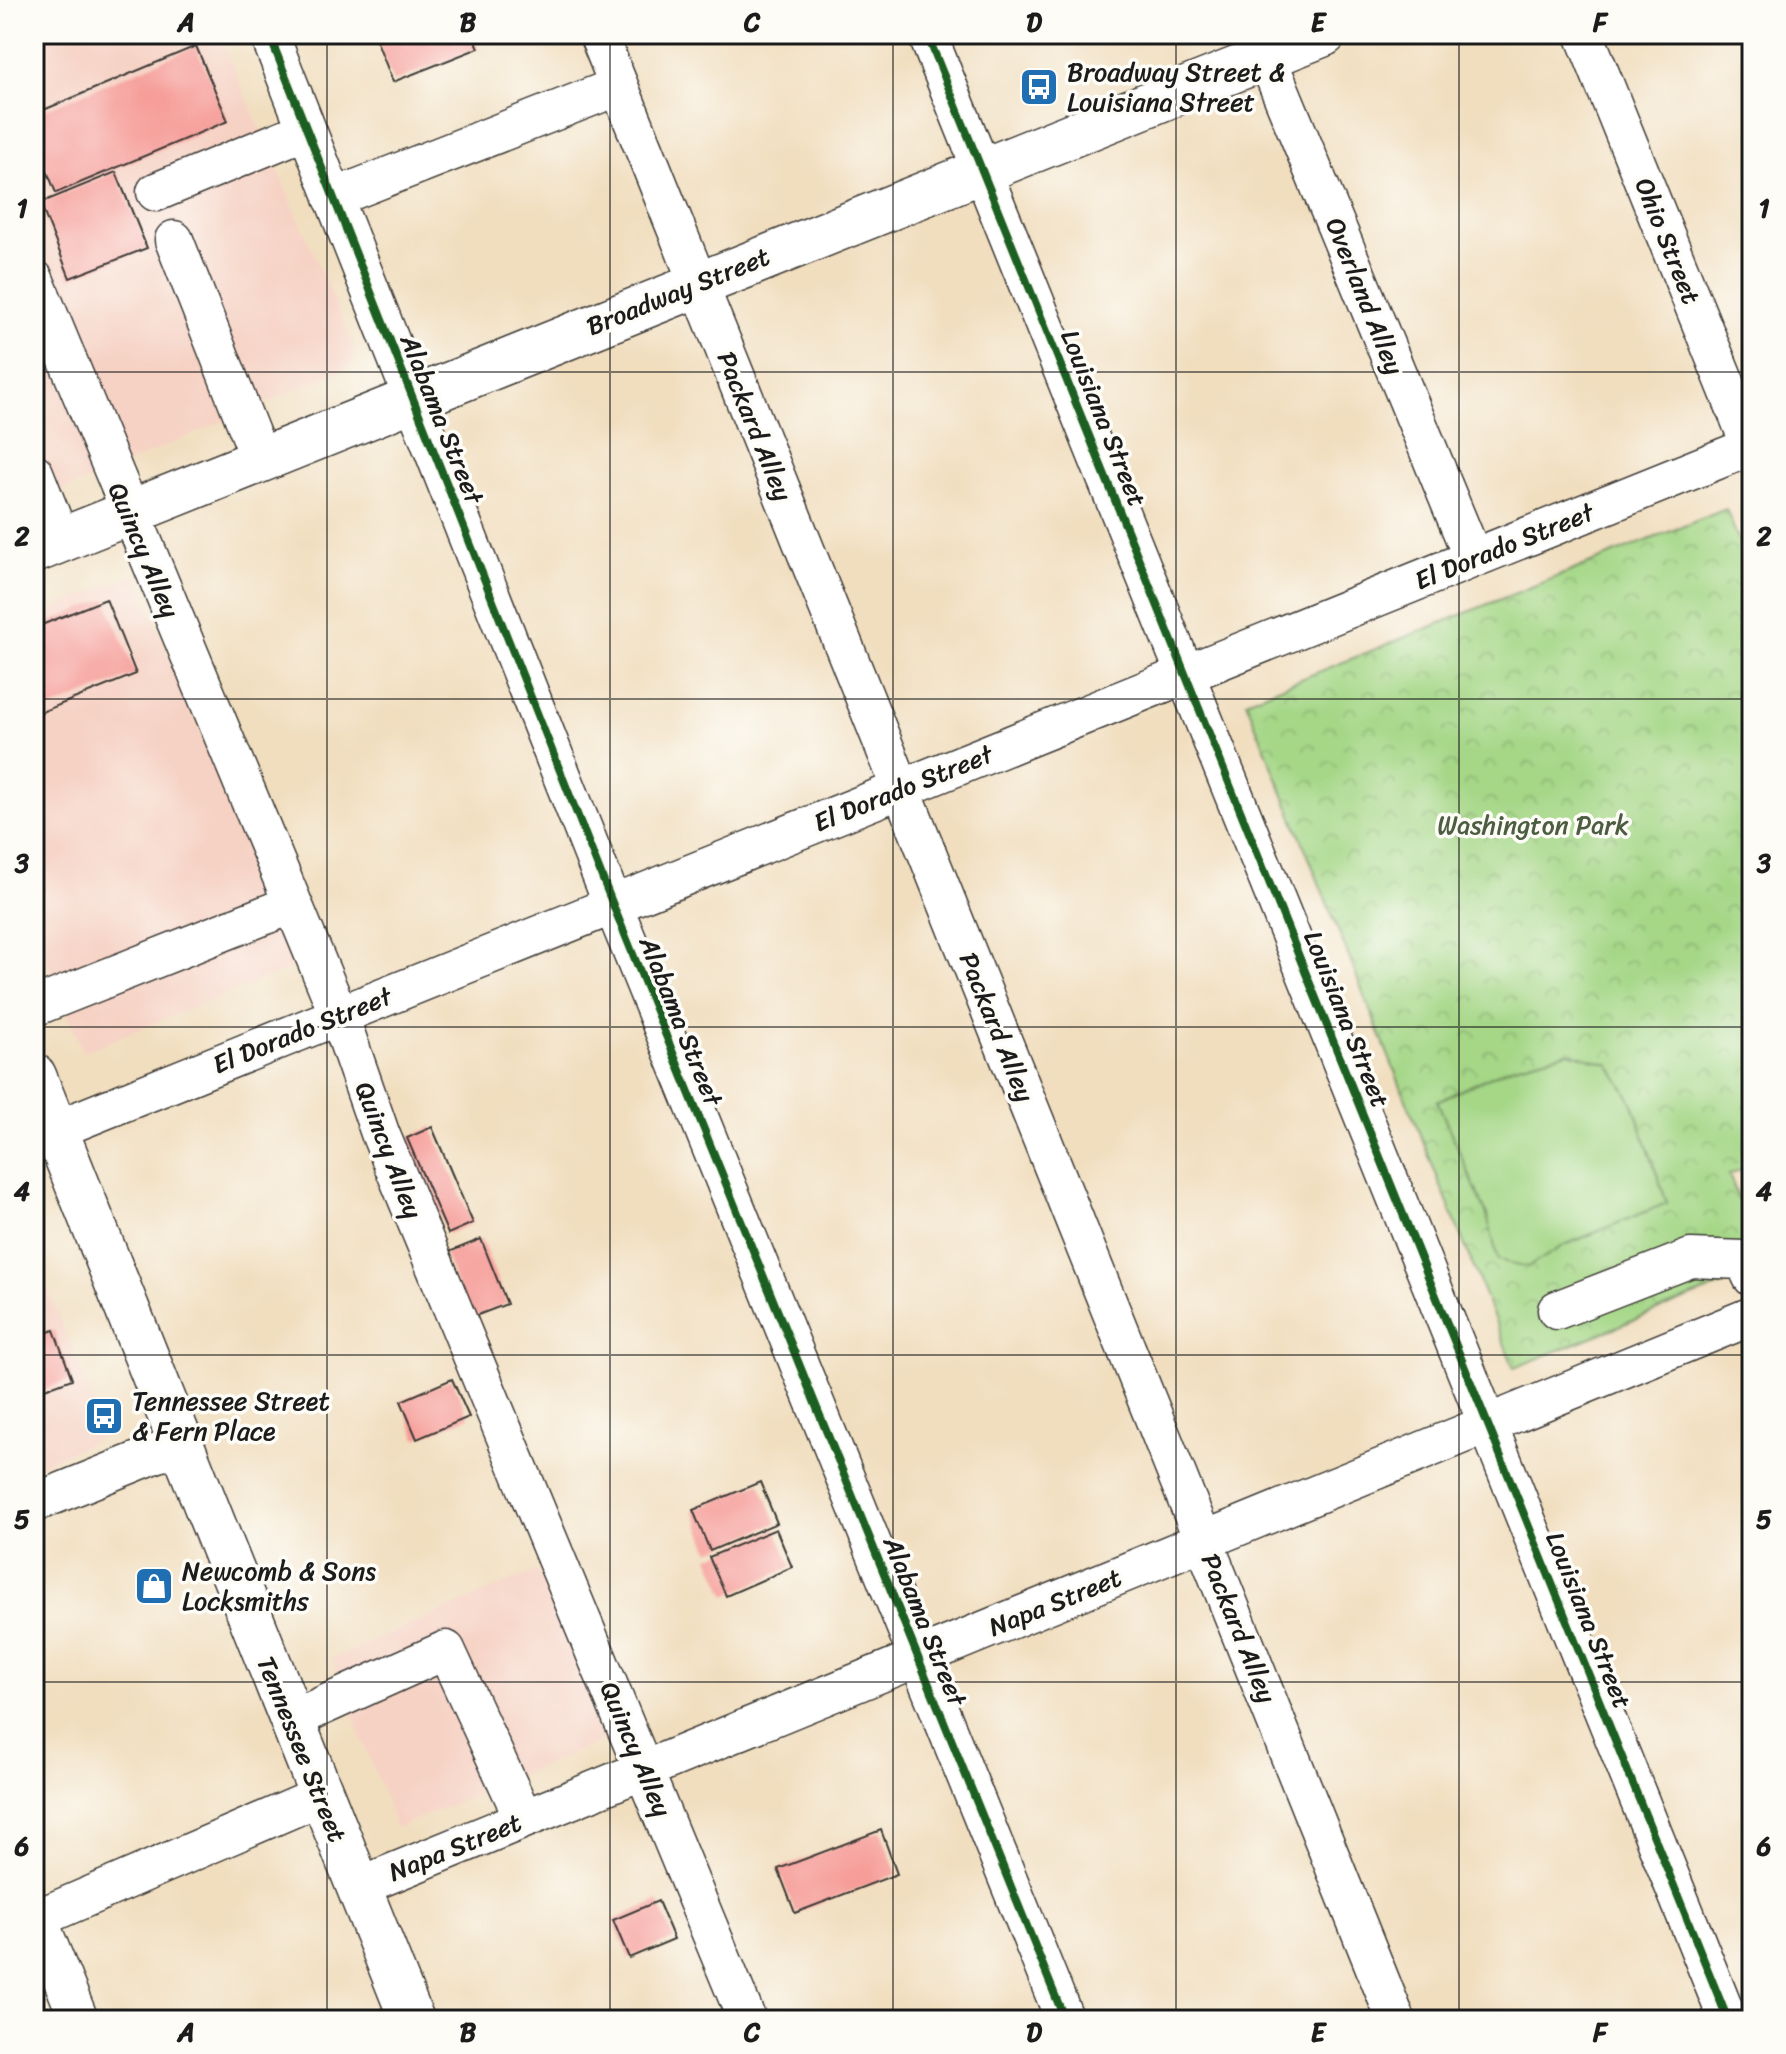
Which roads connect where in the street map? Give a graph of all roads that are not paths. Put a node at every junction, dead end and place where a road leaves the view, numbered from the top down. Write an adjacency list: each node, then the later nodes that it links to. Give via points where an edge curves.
1 (269, 34): 8 (street, Alabama Street)
2 (598, 34): 7 (street, Packard Alley)
3 (927, 34): 9 (street, Louisiana Street)
4 (1324, 34): 6 (main road, Broadway Street)
5 (1584, 34): 16 (street, Ohio Street)
6 (1262, 45): 9 (main road, Broadway Street); 21 (street, Overland Alley)
7 (619, 86): 11 (street); 13 (street, Packard Alley)
8 (306, 130): 10 (street); 11 (street, Alabama Street)
9 (981, 170): 13 (main road, Broadway Street); 22 (street, Louisiana Street)
10 (156, 192)
11 (333, 198): 15 (street, Alabama Street)
12 (174, 240): 17 (street)
13 (698, 283): 15 (main road, Broadway Street); 23 (street, Packard Alley)
14 (37, 294): 19 (street, Quincy Alley)
15 (412, 399): 17 (main road, Broadway Street); 25 (street, Alabama Street)
16 (1752, 447): 21 (street, El Dorado Street)
17 (261, 461): 19 (main road, Broadway Street)
18 (34, 473): 20 (street)
19 (128, 513): 20 (main road, Broadway Street); 24 (street, Quincy Alley)
20 (47, 546)
21 (1473, 558): 22 (street, El Dorado Street)
22 (1186, 674): 23 (street, El Dorado Street); 33 (street, Louisiana Street)
23 (901, 789): 25 (street, El Dorado Street); 36 (street, Packard Alley)
24 (293, 904): 26 (street); 27 (street, Quincy Alley)
25 (613, 905): 27 (street, El Dorado Street); 37 (street, Alabama Street)
26 (34, 1007)
27 (339, 1015): 29 (street, El Dorado Street); 39 (street, Quincy Alley, via 380,1133)
28 (34, 1076): 29 (main road, Tennessee Street)
29 (55, 1130): 34 (main road, Tennessee Street)
30 (1752, 1277): 31 (street, via 1744,1260 1691,1258)
31 (1557, 1310)
32 (1752, 1316): 33 (street, Napa Street)
33 (1488, 1424): 36 (street, Napa Street); 49 (street, Louisiana Street)
34 (180, 1444): 35 (street); 38 (main road, Tennessee Street)
35 (34, 1503)
36 (1204, 1541): 37 (street, Napa Street); 48 (street, Packard Alley)
37 (919, 1658): 39 (street, Napa Street); 47 (street, Alabama Street)
38 (291, 1720): 40 (main road, Tennessee Street); 41 (street, via 446,1650)
39 (644, 1769): 41 (street, Napa Street); 46 (street, Quincy Alley)
40 (321, 1796): 42 (main road, Tennessee Street); 43 (street)
41 (524, 1819): 42 (street, Napa Street)
42 (358, 1887): 45 (main road, Tennessee Street)
43 (36, 1920): 44 (street)
44 (79, 2020)
45 (412, 2020)
46 (747, 2020)
47 (1065, 2020)
48 (1396, 2020)
49 (1728, 2020)

